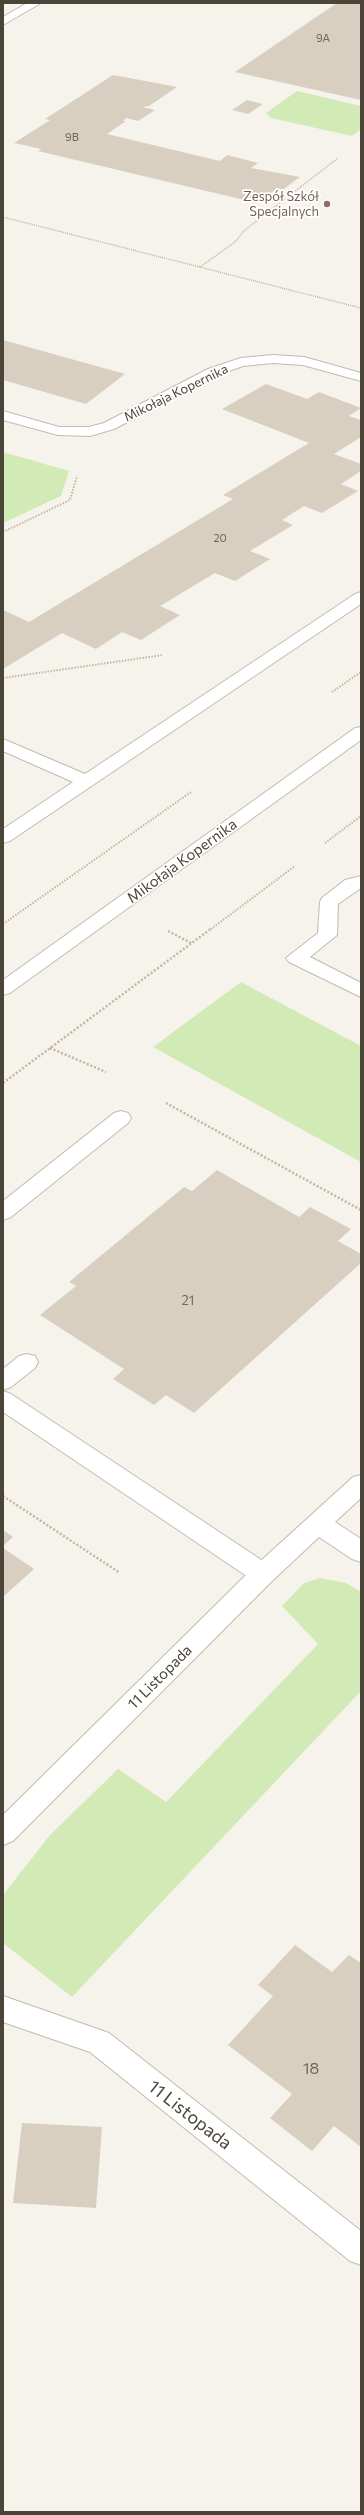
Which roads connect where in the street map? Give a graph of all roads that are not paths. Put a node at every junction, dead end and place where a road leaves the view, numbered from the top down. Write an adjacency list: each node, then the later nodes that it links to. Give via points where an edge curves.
1 (35, 3): 2 (street)
2 (3, 22)
3 (361, 378): 4 (street, Mikołaja Kopernika, via 304,361 272,359 240,362 213,372 109,426 90,432 58,431)
4 (3, 415)
5 (359, 601): 8 (street)
6 (361, 732): 11 (street, Mikołaja Kopernika)
7 (3, 744): 8 (street)
8 (86, 781): 9 (street)
9 (3, 837)
10 (361, 882): 12 (street, via 352,884 329,902 327,935 296,958)
11 (3, 989)
12 (361, 991)
13 (121, 1118): 14 (street)
14 (3, 1212)
15 (27, 1362): 16 (street)
16 (3, 1381)
17 (3, 1400): 21 (street)
18 (361, 1484): 19 (street, 11 Listopada)
19 (319, 1524): 20 (street); 21 (street, 11 Listopada)
20 (361, 1552)
21 (263, 1574): 22 (street, 11 Listopada)
22 (3, 1833)
23 (3, 2009): 24 (street, 11 Listopada, via 99,2042)
24 (361, 2250)

